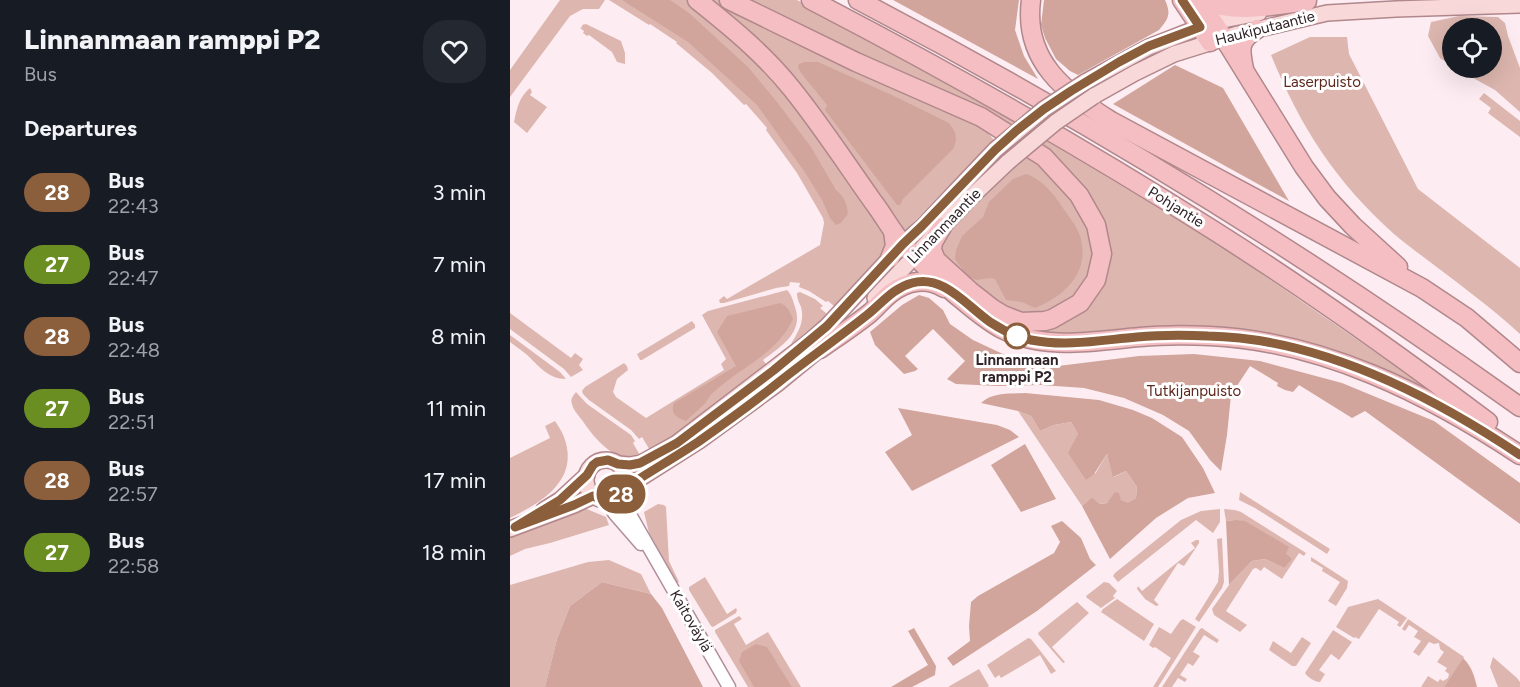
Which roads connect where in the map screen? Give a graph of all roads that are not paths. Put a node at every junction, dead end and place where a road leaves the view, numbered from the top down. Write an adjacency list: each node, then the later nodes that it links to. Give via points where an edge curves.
1 (697, 0): 17 (highway, via 760,54 792,89)
2 (729, 0): 16 (highway, via 981,117 1044,157 1080,195 1096,225 1102,254 1096,280 1080,303 1052,319 1021,322 993,309 936,260 933,243)
3 (811, 0): 23 (highway, Pohjantie, via 963,81 1215,231)
4 (858, 0): 22 (highway, Pohjantie, via 1075,119 1227,211)
5 (1031, 0): 18 (highway, via 1029,20 1037,51 1056,79 1091,108)
6 (1182, 0): 12 (highway)
7 (1198, 0): 12 (highway)
8 (1205, 0): 9 (highway, via 1224,8)
9 (1311, 1): 12 (main road, Haukiputaantie)
10 (1520, 5): 11 (main road, Haukiputaantie, via 1327,13)
11 (1257, 30): 12 (main road, Haukiputaantie); 13 (highway, via 1249,34 1241,47)
12 (1212, 32): 13 (highway); 14 (main road, Haukiputaantie, bridge, via 1149,46 1044,109); 15 (main road, Haukiputaantie, bridge, via 1095,96)
13 (1245, 74): 18 (highway, via 1327,198)
14 (995, 150): 17 (main road, Linnanmaantie)
15 (1008, 162): 16 (main road, Linnanmaantie)
16 (942, 227): 17 (main road, Linnanmaantie)
17 (900, 247): 19 (highway); 20 (main road, Linnanmaantie, via 853,321); 25 (main road, Linnanmaantie, via 827,326 710,418 677,443 640,463)
18 (1422, 288): 21 (highway, via 1467,318)
19 (956, 295): 20 (highway, via 927,281 907,285); 24 (highway, via 1001,328 1046,342 1209,336 1280,345 1325,357 1414,393)
20 (820, 349): 27 (main road, Linnanmaantie, via 699,441)
21 (1520, 363)
22 (1520, 407)
23 (1520, 446)
24 (1520, 455)
25 (618, 464): 26 (main road, via 608,460 597,462); 27 (main road, via 625,475)
26 (587, 475): 28 (main road, via 588,489); 29 (main road, via 560,500)
27 (624, 490): 28 (main road, via 616,498); 30 (street, Kaitoväylä, via 625,506)
28 (600, 498): 29 (main road); 30 (street, Kaitoväylä)
29 (513, 528)
30 (653, 555): 31 (street, Kaitoväylä)
31 (729, 687)

